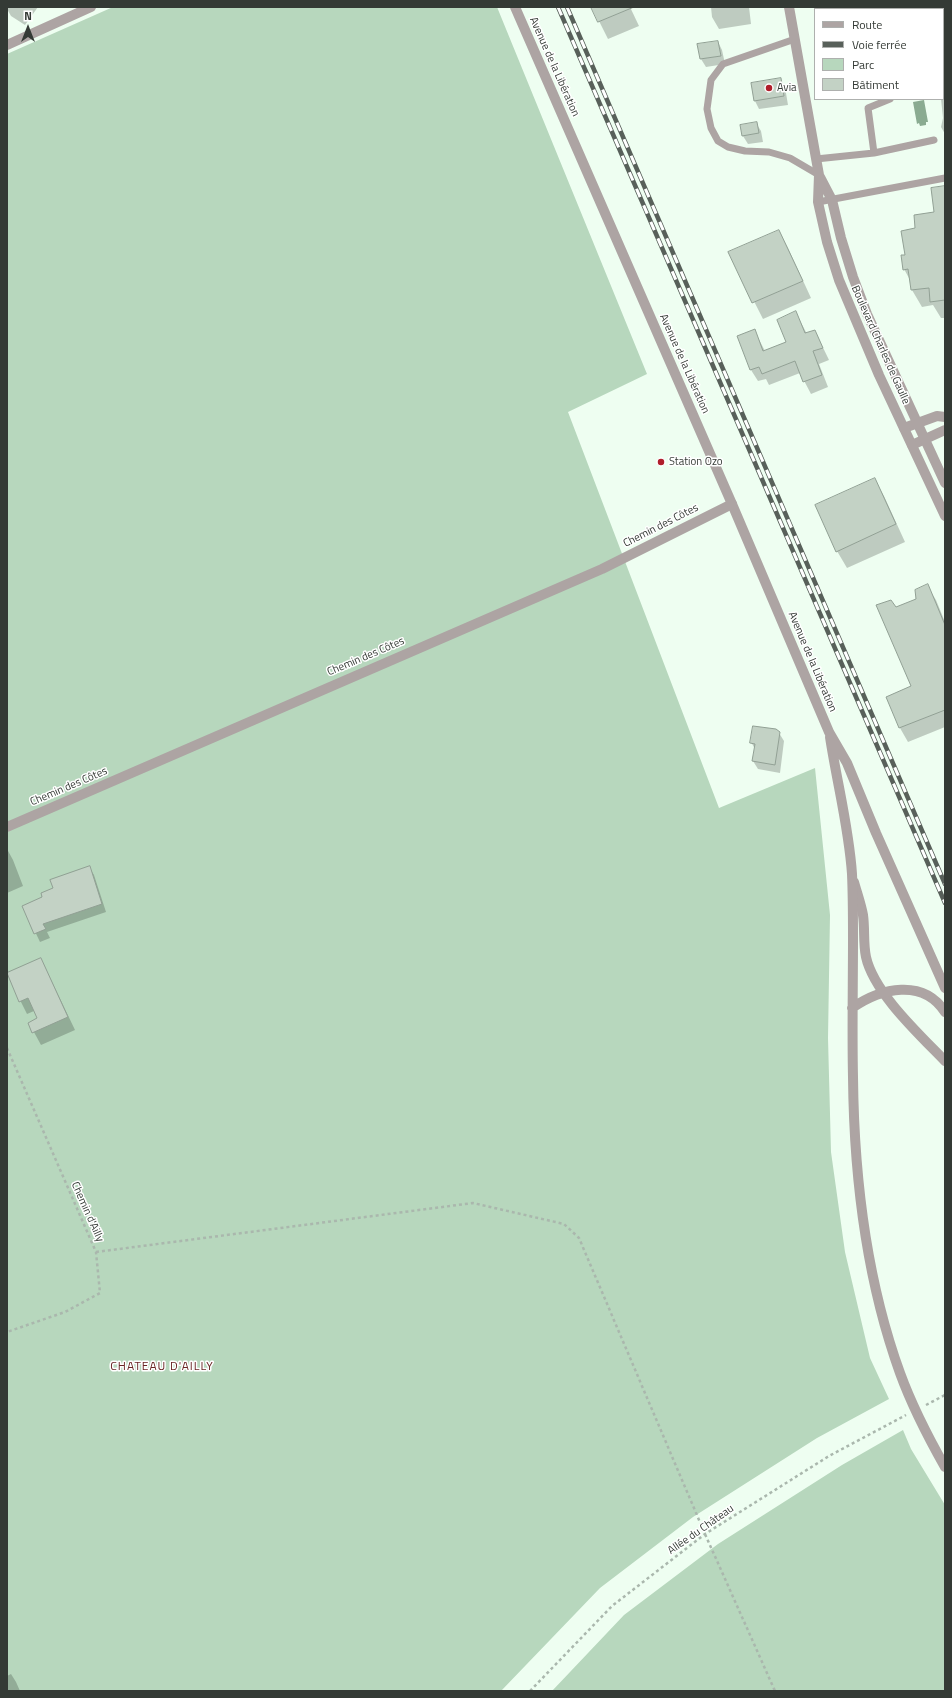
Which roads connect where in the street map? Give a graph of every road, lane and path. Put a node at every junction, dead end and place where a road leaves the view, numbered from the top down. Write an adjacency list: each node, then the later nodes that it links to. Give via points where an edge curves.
1 (91, 7): 4 (street)
2 (515, 7): 22 (street, Avenue de la Libération)
3 (789, 7): 5 (street, Boulevard Charles de Gaulle)
4 (69, 11): 6 (street)
5 (795, 39): 10 (street, Boulevard Charles de Gaulle); 11 (lane, via 723,64 711,80 707,109 711,128 718,141 728,147 769,152 790,158)
6 (7, 45)
7 (888, 100): 9 (lane, via 868,108)
8 (934, 140): 9 (lane)
9 (874, 153): 10 (lane)
10 (816, 159): 11 (street, Boulevard Charles de Gaulle)
11 (819, 175): 13 (street, Boulevard Charles de Gaulle); 14 (street, Boulevard Charles de Gaulle)
12 (945, 178): 13 (lane)
13 (832, 200): 14 (lane); 16 (street, Boulevard Charles de Gaulle, via 841,238 867,314)
14 (818, 202): 17 (street, Boulevard Charles de Gaulle, via 839,280)
15 (945, 417): 16 (street, via 937,416)
16 (917, 423): 17 (street); 19 (street, Boulevard Charles de Gaulle)
17 (904, 428): 20 (street, Boulevard Charles de Gaulle)
18 (945, 430): 19 (street)
19 (925, 440): 20 (street); 21 (street, Boulevard Charles de Gaulle)
20 (912, 445): 23 (street, Boulevard Charles de Gaulle)
21 (945, 483)
22 (732, 504): 24 (street, Avenue de la Libération); 25 (street, Chemin des Côtes, via 602,569)
23 (945, 516)
24 (829, 732): 26 (street, via 845,813); 27 (street, via 847,763)
25 (7, 827)
26 (852, 874): 28 (street, via 863,914 866,957 870,972); 29 (street)
27 (945, 988)
28 (884, 993): 29 (street, via 866,999); 30 (street, via 898,989 917,991 932,999); 32 (street)
29 (852, 1008): 38 (street, via 856,1148 861,1208 872,1267 885,1326 900,1373 918,1417)
30 (945, 1012)
31 (7, 1048): 33 (path, Chemin d'Ailly)
32 (945, 1061)
33 (96, 1252): 34 (path, Chemin d'Ailly, via 100,1293 64,1312); 39 (path, via 474,1203 564,1224 579,1238)
34 (7, 1332)
35 (945, 1395): 36 (path)
36 (924, 1406)
37 (907, 1414): 39 (path, Allée du Château, via 829,1456)
38 (945, 1467)
39 (705, 1534): 40 (path, Allée du Château, via 612,1606); 41 (path)
40 (530, 1691)
41 (775, 1691)

